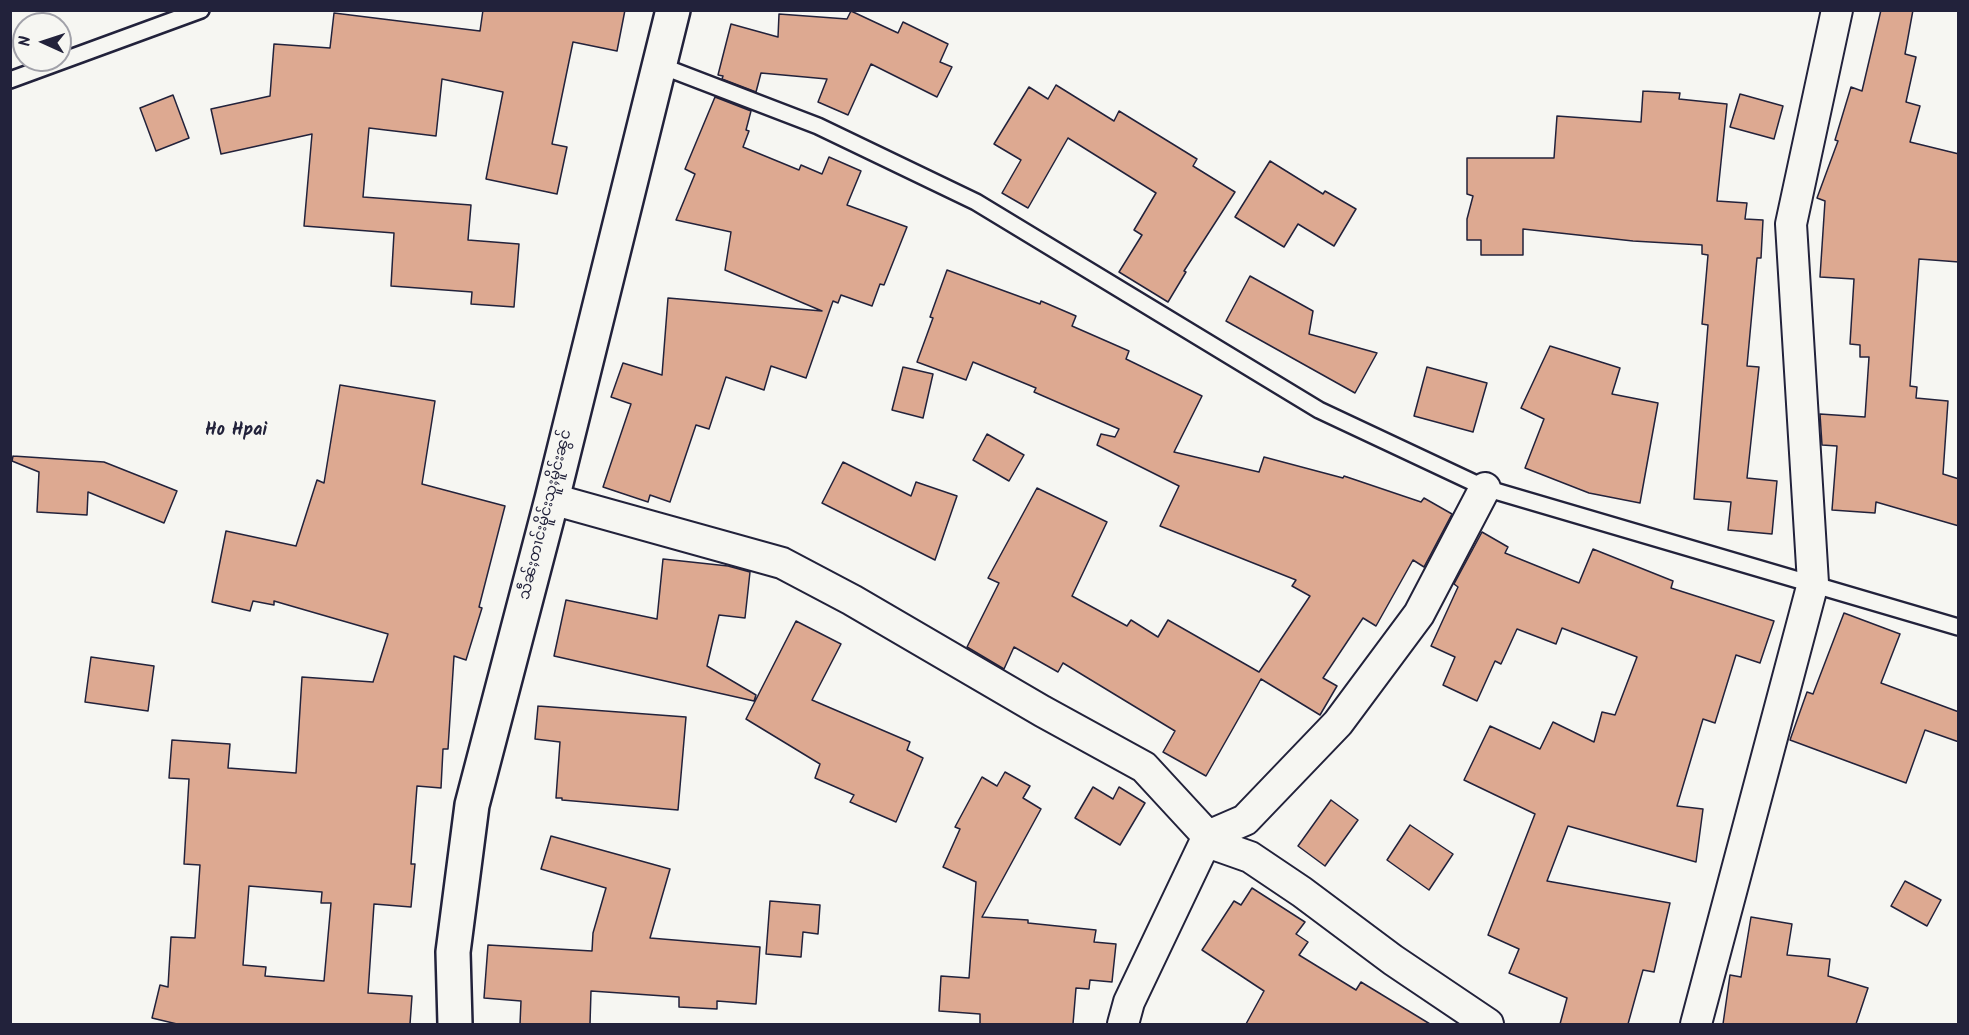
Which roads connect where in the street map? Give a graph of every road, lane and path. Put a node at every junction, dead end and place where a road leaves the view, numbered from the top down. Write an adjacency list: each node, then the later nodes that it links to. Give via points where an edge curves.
1 (201, 10): 5 (lane)
2 (673, 10): 4 (main road, သဵၼ်ႈတၢင်းမိူင်းသူႈမိူင်းၼွင်)
3 (1837, 10): 8 (street, via 1791,224)
4 (658, 65): 6 (lane, via 818,126 976,202 1319,410); 7 (main road, သဵၼ်ႈတၢင်းမိူင်းသူႈမိူင်းၼွင်)
5 (10, 80)
6 (1485, 488): 8 (lane); 10 (street, via 1419,614 1338,723 1245,820)
7 (552, 499): 10 (street, via 782,563 1144,767); 11 (main road, သဵၼ်ႈတၢင်းမိူင်းသူႈမိူင်းၼွင်, via 472,805 453,952)
8 (1813, 583): 9 (lane); 14 (street)
9 (1959, 627)
10 (1208, 837): 12 (street, via 1129,1002); 13 (street, via 1216,845 1250,857)
11 (455, 1024)
12 (1123, 1024)
13 (1488, 1024)
14 (1696, 1024)

